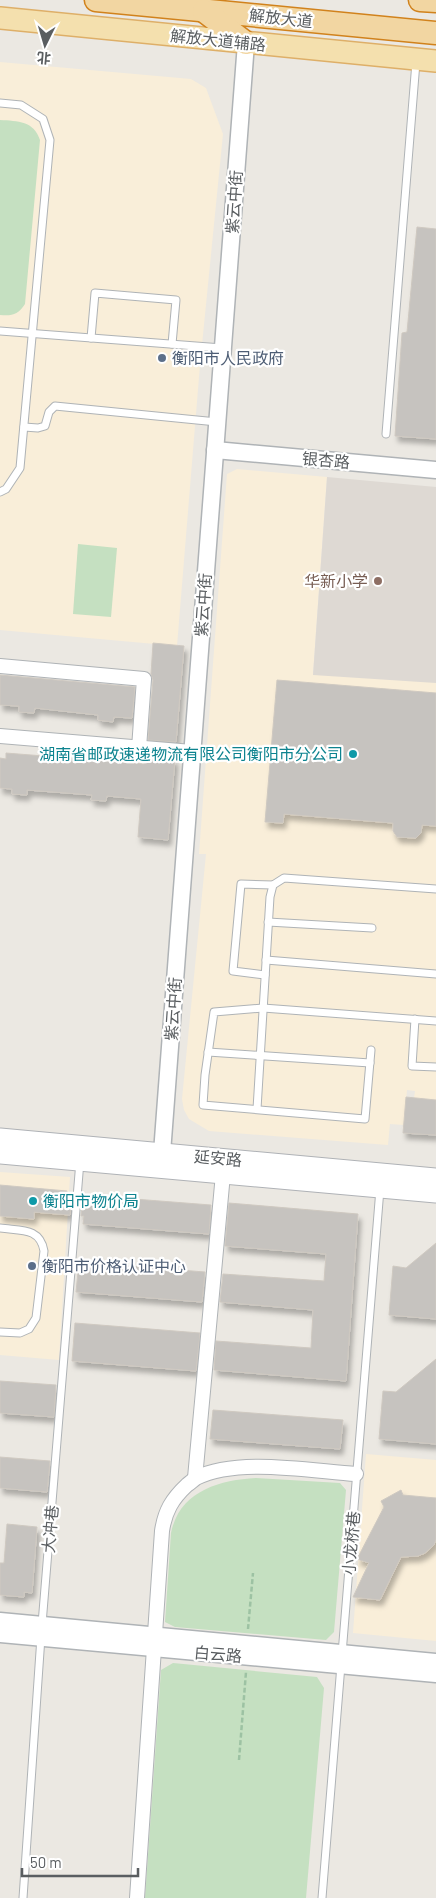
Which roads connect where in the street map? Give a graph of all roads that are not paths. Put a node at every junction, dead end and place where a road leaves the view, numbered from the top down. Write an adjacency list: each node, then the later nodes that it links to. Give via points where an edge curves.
1 (96, 0): 4 (highway, 解放大道)
2 (420, 0): 3 (highway)
3 (436, 2)
4 (203, 10): 6 (highway, 解放大道); 7 (highway)
5 (0, 18): 7 (main road, 解放大道辅路)
6 (436, 33)
7 (246, 42): 8 (main road, 解放大道辅路); 14 (street, 紫云中街)
8 (426, 60): 17 (lane)
9 (0, 103): 11 (lane, via 21,105 43,119 50,140)
10 (0, 331): 11 (lane)
11 (32, 334): 12 (lane); 16 (lane)
12 (91, 338): 13 (lane); 13 (lane, via 95,293 176,300)
13 (172, 344): 14 (lane)
14 (223, 348): 15 (street, 紫云中街)
15 (217, 422): 16 (lane, via 55,406 49,412 45,426); 18 (street, 紫云中街)
16 (24, 427): 20 (lane, via 20,468 6,489)
17 (386, 434)
18 (215, 450): 19 (street, 银杏路); 24 (street, 紫云中街)
19 (436, 470)
20 (0, 492)
21 (0, 666): 23 (street, via 144,679)
22 (0, 736): 23 (street)
23 (139, 748): 24 (street)
24 (192, 752): 43 (street, 紫云中街)
25 (273, 885): 26 (lane, via 284,878); 27 (lane); 31 (lane, via 241,884 233,971)
26 (436, 889)
27 (268, 922): 28 (lane); 29 (lane)
28 (372, 928)
29 (266, 960): 30 (lane); 31 (lane)
30 (436, 974)
31 (265, 975): 32 (lane)
32 (263, 1008): 33 (lane); 36 (lane, via 214,1012); 37 (lane)
33 (415, 1019): 34 (lane); 39 (lane, via 412,1066)
34 (436, 1021)
35 (370, 1050): 38 (lane)
36 (208, 1052): 37 (lane); 40 (lane, via 203,1105)
37 (260, 1055): 38 (lane); 40 (lane)
38 (370, 1063): 40 (lane, via 366,1119)
39 (436, 1068)
40 (256, 1109)
41 (0, 1138): 43 (main road, 延安路)
42 (0, 1154): 44 (main road, 延安路)
43 (161, 1160): 44 (main road, 延安路); 45 (main road, 延安路); 46 (main road, 延安路)
44 (80, 1161): 54 (lane, 大冲巷)
45 (222, 1174): 47 (main road, 延安路); 52 (street)
46 (436, 1178)
47 (380, 1188): 48 (main road, 延安路); 51 (lane, 小龙桥巷)
48 (436, 1193)
49 (0, 1228): 50 (lane, via 33,1232 42,1240 44,1251 36,1318 29,1329 20,1333)
50 (0, 1332)
51 (356, 1474): 52 (street, via 256,1466 226,1469); 57 (lane, 小龙桥巷)
52 (196, 1478): 56 (street, via 170,1503 164,1516)
53 (0, 1622): 54 (street, 白云路)
54 (41, 1631): 55 (street, 白云路); 56 (street, 白云路); 60 (lane, 大冲巷)
55 (0, 1634)
56 (154, 1642): 57 (street, 白云路); 61 (street)
57 (341, 1659): 58 (street, 白云路); 59 (street, 白云路); 62 (lane, 小龙桥巷)
58 (436, 1662)
59 (436, 1674)
60 (23, 1898)
61 (137, 1898)
62 (322, 1898)

